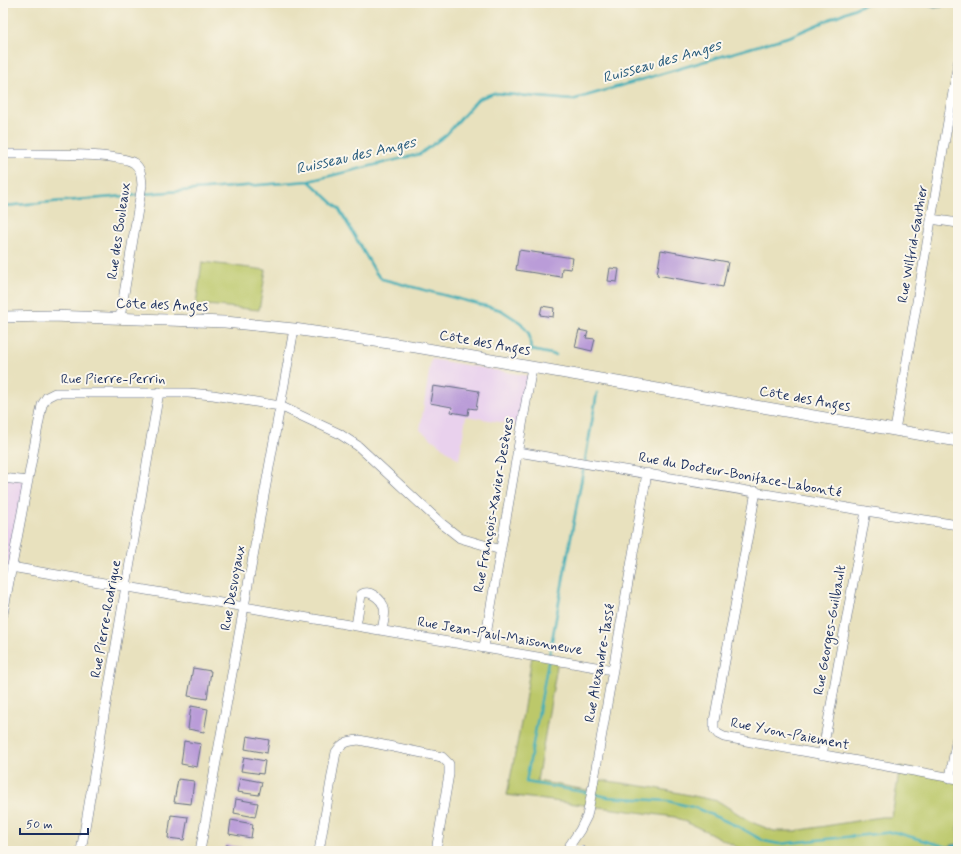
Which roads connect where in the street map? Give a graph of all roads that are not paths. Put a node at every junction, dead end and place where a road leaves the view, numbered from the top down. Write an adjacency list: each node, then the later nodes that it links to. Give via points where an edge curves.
1 (958, 63): 3 (street, Rue Wilfrid-Gauthier)
2 (3, 154): 6 (street, Rue des Bouleaux, via 93,156 128,160 139,168 142,186)
3 (931, 219): 4 (street); 11 (street, Rue Wilfrid-Gauthier)
4 (958, 223)
5 (3, 317): 6 (street, Côte des Anges)
6 (120, 318): 7 (street, Côte des Anges, via 225,322)
7 (294, 329): 8 (street, Côte des Anges); 10 (street, Rue Desvoyaux)
8 (532, 367): 11 (street, Côte des Anges); 13 (street, Rue François-Xavier-Desèves)
9 (159, 392): 10 (street, Rue Pierre-Perrin, via 213,395); 16 (street, Rue Pierre-Perrin, via 55,393 47,397 42,405); 22 (street, Rue Pierre-Rodrigue)
10 (280, 406): 20 (street, Rue Pierre-Perrin, via 338,433 358,446 460,538); 23 (street, Rue Desvoyaux)
11 (895, 430): 12 (street, Côte des Anges)
12 (958, 441)
13 (518, 452): 14 (street, Rue du Docteur-Boniface-Labonté); 20 (street, Rue François-Xavier-Desèves)
14 (647, 473): 17 (street, Rue du Docteur-Boniface-Labonté); 28 (street, Rue Alexandre-Tassé)
15 (3, 478): 16 (street)
16 (28, 482): 21 (street, Rue Pierre-Perrin)
17 (756, 492): 18 (street, Rue du Docteur-Boniface-Labonté); 30 (street, Rue Yvon-Paiement, via 714,729 724,737)
18 (866, 511): 19 (street, Rue du Docteur-Boniface-Labonté); 30 (street, Rue Georges-Guilbault)
19 (958, 525)
20 (501, 550): 27 (street, Rue François-Xavier-Desèves)
21 (12, 567): 22 (street, Rue Jean-Paul-Maisonneuve); 24 (street, Rue Pierre-Perrin)
22 (126, 586): 23 (street, Rue Jean-Paul-Maisonneuve); 33 (street, Rue Pierre-Rodrigue)
23 (244, 606): 25 (street, Rue Jean-Paul-Maisonneuve); 34 (street, Rue Desvoyaux)
24 (3, 614)
25 (356, 626): 26 (street, Rue Jean-Paul-Maisonneuve); 26 (street, via 361,595 366,592 383,604 385,609)
26 (382, 630): 27 (street, Rue Jean-Paul-Maisonneuve)
27 (484, 648): 28 (street, Rue Jean-Paul-Maisonneuve)
28 (613, 670): 32 (street, Rue Alexandre-Tassé, via 587,816)
29 (958, 731): 31 (street)
30 (822, 755): 31 (street, Rue Yvon-Paiement)
31 (954, 778)
32 (567, 850): 37 (street)
33 (81, 851)
34 (200, 851)
35 (319, 851): 36 (street, via 336,752 348,741 359,740 442,757 449,764)
36 (436, 851)
37 (582, 851)

